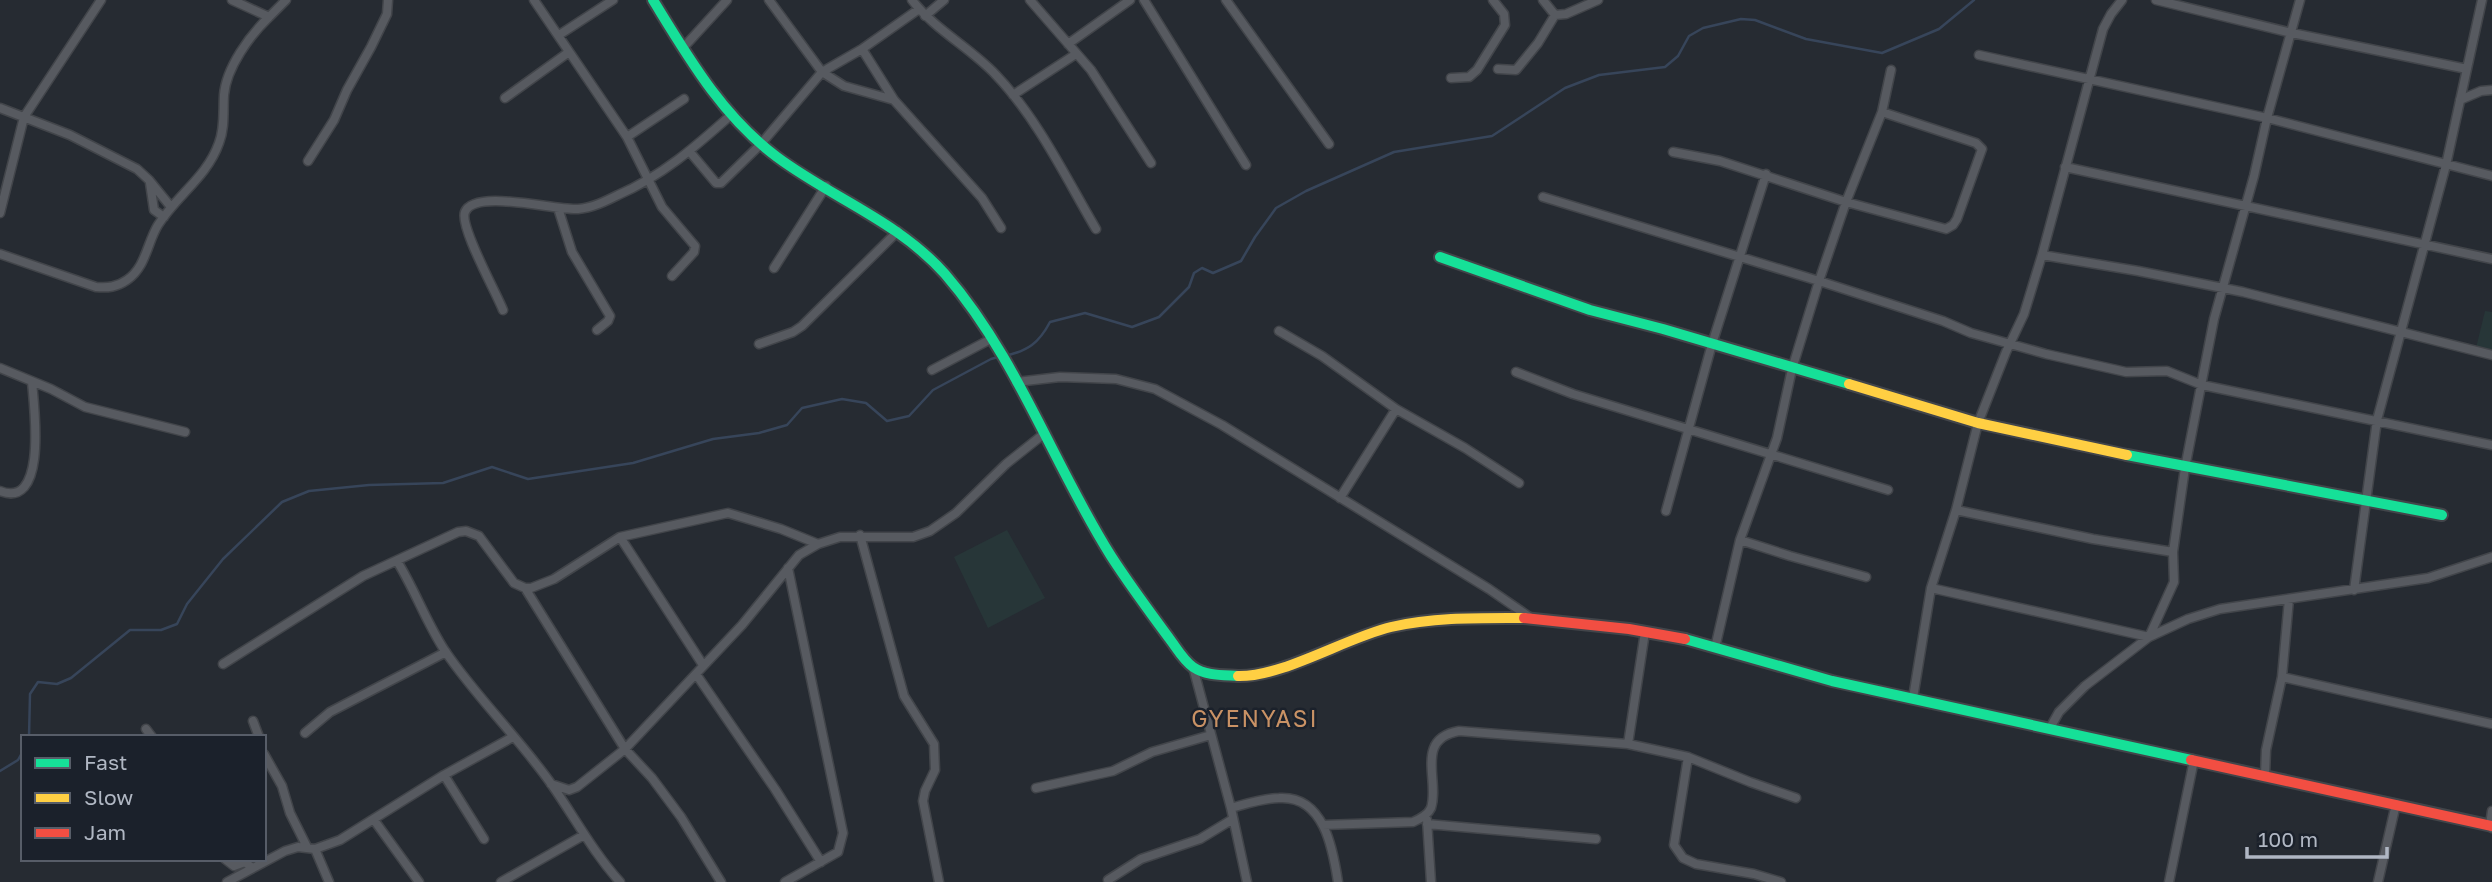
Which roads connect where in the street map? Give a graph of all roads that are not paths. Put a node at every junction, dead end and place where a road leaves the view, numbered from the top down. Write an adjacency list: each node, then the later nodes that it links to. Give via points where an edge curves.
1 (101, 0): 50 (street)
2 (232, 0): 26 (street)
3 (286, 0): 26 (street)
4 (388, 0): 57 (street, via 387,14 371,47)
5 (534, 0): 28 (street)
6 (613, 0): 28 (street)
7 (653, 0): 30 (street)
8 (727, 0): 30 (street)
9 (769, 0): 38 (street)
10 (912, 0): 23 (street)
11 (944, 0): 25 (street)
12 (1030, 0): 29 (street)
13 (1144, 0): 59 (street)
14 (1226, 0): 54 (street)
15 (1493, 0): 39 (street, via 1504,14 1505,25 1477,70 1469,77)
16 (1543, 0): 24 (street)
17 (1598, 0): 24 (street)
18 (2122, 0): 40 (street, via 2103,29)
19 (2156, 0): 27 (street)
20 (2300, 0): 27 (street)
21 (2483, 0): 36 (street)
22 (1127, 1): 29 (street)
23 (919, 9): 25 (street); 31 (street)
24 (1555, 15): 35 (street, via 1523,63 1516,69)
25 (925, 16): 42 (street, via 972,51)
26 (269, 17): 70 (street, via 242,48 227,81 222,133 210,164)
27 (2292, 33): 36 (street); 51 (street)
28 (559, 35): 32 (street)
29 (1068, 44): 33 (street)
30 (683, 48): 49 (street)
31 (862, 49): 38 (street); 45 (street)
32 (569, 52): 43 (street); 52 (street)
33 (1076, 54): 42 (street); 58 (street, via 1105,89)
34 (1979, 55): 40 (street)
35 (1498, 69)
36 (2467, 69): 46 (street)
37 (1891, 70): 48 (street)
38 (822, 72): 45 (street, via 844,86); 53 (street)
39 (1451, 78)
40 (2091, 79): 51 (street); 61 (street)
41 (2492, 90): 46 (street)
42 (1013, 95): 75 (street)
43 (505, 98)
44 (684, 99): 52 (street)
45 (894, 100): 74 (street, via 982,198)
46 (2460, 100): 60 (street)
47 (0, 108): 50 (street)
48 (1882, 112): 68 (street); 68 (street, via 1976,142 1982,149 1957,219 1946,229)
49 (731, 115): 53 (street); 55 (street)
50 (24, 117): 64 (street, via 122,161); 72 (street)
51 (2267, 118): 60 (street); 69 (street)
52 (627, 137): 65 (street)
53 (761, 144): 55 (street, via 718,183); 66 (street)
54 (1329, 144)
55 (690, 152): 65 (street)
56 (1673, 152): 62 (street)
57 (308, 160)
58 (1151, 163)
59 (1246, 165)
60 (2446, 165): 63 (street); 77 (street)
61 (2065, 167): 69 (street); 79 (street)
62 (1766, 174): 68 (street); 81 (street)
63 (2492, 176)
64 (149, 180): 70 (street); 73 (street, via 154,209)
65 (649, 181): 71 (street, via 601,203); 84 (street, via 662,206 695,247)
66 (826, 186): 76 (street); 83 (street)
67 (1543, 197): 81 (street)
68 (1846, 202): 85 (street)
69 (2246, 205): 77 (street); 86 (street)
70 (171, 207): 73 (street)
71 (558, 208): 87 (street, via 491,200 470,205 465,211 467,233); 88 (street, via 572,252 610,316)
72 (0, 213)
73 (164, 217): 78 (street, via 136,271 128,280 108,288)
74 (1001, 228)
75 (1096, 229)
76 (898, 231): 91 (street, via 944,273); 93 (street, via 802,326)
77 (2424, 245): 82 (street); 89 (street)
78 (0, 254)
79 (2042, 255): 86 (street); 92 (street)
80 (1440, 257): 94 (street, via 1555,299)
81 (1739, 258): 85 (street); 94 (street)
82 (2492, 259)
83 (774, 268)
84 (672, 276)
85 (1819, 281): 92 (street); 97 (street)
86 (2221, 288): 89 (street); 102 (street)
87 (503, 310)
88 (597, 330)
89 (2401, 330): 95 (street); 104 (street)
90 (1279, 331): 103 (street)
91 (991, 339): 98 (street); 101 (street)
92 (2011, 343): 102 (street, via 2126,372 2167,371); 105 (street)
93 (759, 344)
94 (1712, 344): 97 (street); 106 (street)
95 (2492, 355)
96 (0, 368): 100 (street)
97 (1793, 369): 105 (street); 110 (street)
98 (932, 370)
99 (1516, 372): 106 (street)
100 (32, 382): 107 (street, via 85,407); 114 (street, via 33,472 17,492)
101 (1016, 382): 108 (street); 115 (street, via 1089,377 1156,389)
102 (2202, 385): 104 (street); 111 (street)
103 (1396, 409): 112 (street); 115 (street)
104 (2377, 419): 109 (street); 116 (street)
105 (1978, 424): 111 (street); 117 (street)
106 (1687, 429): 110 (street); 118 (street)
107 (185, 432)
108 (1045, 433): 120 (street, via 930,531 913,537); 140 (street, via 1123,575)
109 (2492, 445)
110 (1770, 454): 113 (street); 122 (street)
111 (2185, 468): 116 (street); 124 (street)
112 (1519, 483)
113 (1888, 490)
114 (0, 491)
115 (1340, 498): 133 (street)
116 (2366, 499): 119 (street); 131 (street)
117 (1956, 510): 124 (street); 130 (street)
118 (1666, 512)
119 (2442, 515)
120 (860, 535): 123 (street); 187 (street, via 904,696 934,744 935,770 923,801)
121 (620, 537): 123 (street, via 728,513); 129 (street, via 554,579); 139 (street)
122 (1740, 540): 128 (street); 136 (street)
123 (818, 544): 127 (street)
124 (2173, 552): 135 (street, via 2174,582)
125 (2492, 557): 131 (street, via 2436,576)
126 (397, 561): 129 (street, via 458,532 472,533 486,542 514,583); 137 (street); 138 (street, via 322,600)
127 (788, 568): 139 (street); 177 (street, via 843,833 838,852)
128 (1866, 577)
129 (525, 588): 152 (street)
130 (1931, 588): 135 (street); 143 (street)
131 (2354, 590): 132 (street)
132 (2289, 599): 135 (street, via 2220,609); 142 (street)
133 (1531, 618): 134 (street); 140 (street, via 1452,618 1405,624 1275,670 1242,676 1208,674)
134 (1645, 632): 136 (street); 151 (street)
135 (2149, 637): 146 (street, via 2085,686)
136 (1715, 648): 143 (street)
137 (446, 652): 147 (street, via 330,712); 150 (street)
138 (223, 664)
139 (702, 665): 141 (street)
140 (1193, 667): 149 (street)
141 (696, 674): 152 (street); 177 (street)
142 (2281, 677): 145 (street); 157 (street)
143 (1913, 698): 146 (street)
144 (253, 721): 148 (street)
145 (2492, 724)
146 (2050, 728): 155 (street)
147 (305, 733)
148 (258, 735)
149 (1211, 735): 159 (street, via 1152,752 1113,771); 162 (street)
150 (513, 737): 156 (street); 158 (street)
151 (1628, 744): 153 (street); 164 (street, via 1449,733 1431,756 1431,807)
152 (625, 749): 158 (street, via 577,787 569,790); 185 (street, via 681,817)
153 (1688, 757): 160 (street); 192 (street, via 1674,845 1678,852 1696,864)
154 (266, 758): 173 (street)
155 (2194, 760): 157 (street); 193 (street)
156 (444, 775): 166 (street); 171 (street)
157 (2265, 775): 161 (street)
158 (551, 784): 170 (street)
159 (1036, 788)
160 (1796, 797)
161 (2396, 804): 169 (street); 194 (street)
162 (1231, 808): 165 (street); 168 (street, via 1286,798 1311,809)
163 (2492, 811): 169 (street)
164 (1427, 813): 167 (street); 168 (street, via 1413,822)
165 (1233, 819): 179 (street, via 1200,839 1141,859); 189 (street)
166 (374, 820): 173 (street, via 340,840); 182 (street)
167 (1427, 824): 172 (street); 191 (street)
168 (1323, 825): 190 (street)
169 (2491, 826)
170 (584, 835): 183 (street); 184 (street)
171 (484, 839)
172 (1596, 839)
173 (311, 848): 175 (street, via 285,851); 181 (street)
174 (228, 861): 178 (street, via 234,866 245,862)
175 (266, 861)
176 (266, 861): 178 (street)
177 (821, 862): 186 (street)
178 (252, 868): 180 (street)
179 (1109, 881): 188 (street)
180 (227, 882)
181 (329, 882)
182 (419, 882)
183 (501, 882)
184 (620, 882)
185 (721, 882)
186 (785, 882)
187 (939, 882)
188 (1097, 882)
189 (1247, 882)
190 (1338, 882)
191 (1431, 882)
192 (1781, 882)
193 (2169, 882)
194 (2378, 882)

